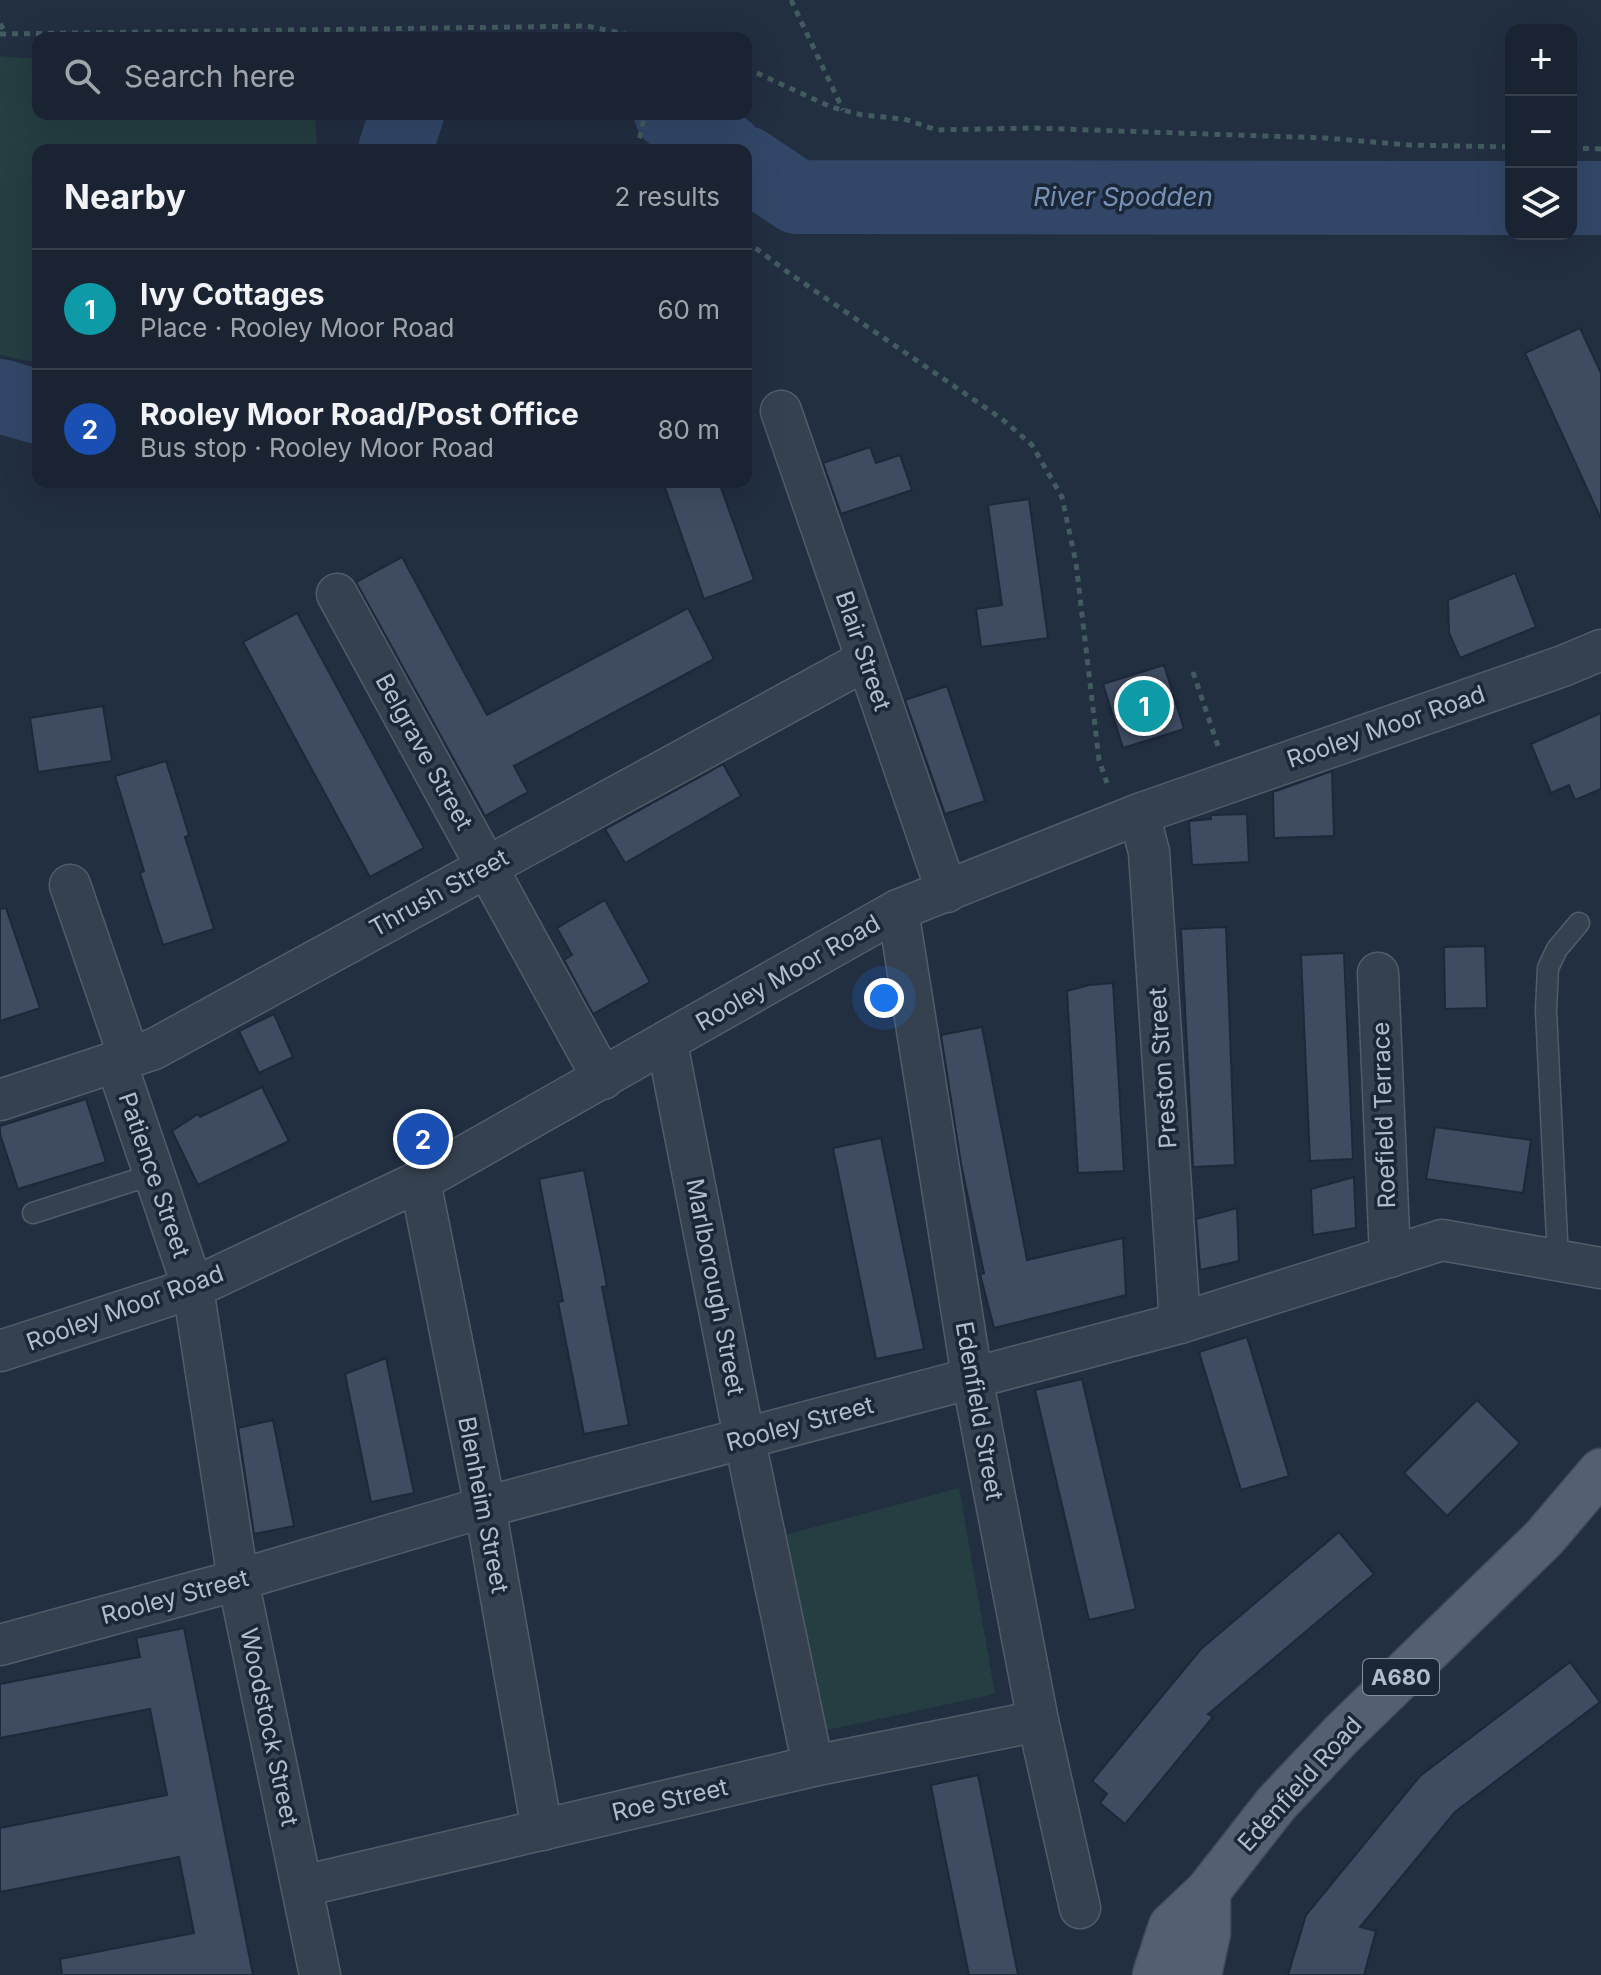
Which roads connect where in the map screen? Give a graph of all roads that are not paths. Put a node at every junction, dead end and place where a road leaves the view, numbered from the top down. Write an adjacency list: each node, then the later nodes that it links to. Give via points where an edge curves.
1 (781, 411): 4 (street, Blair Street)
2 (337, 594): 6 (street, Belgrave Street)
3 (1601, 650): 5 (street, Rooley Moor Road)
4 (866, 660): 6 (street, Thrush Street); 8 (street, Blair Street)
5 (1130, 818): 8 (street, Rooley Moor Road); 23 (street, Preston Street, via 1149,852)
6 (487, 867): 13 (street, Thrush Street, via 154,1049); 14 (street, Belgrave Street)
7 (70, 885): 13 (street, Patience Street)
8 (947, 892): 9 (street, Rooley Moor Road)
9 (898, 910): 12 (street, Rooley Moor Road); 25 (street, Edenfield Street)
10 (1579, 923): 20 (lane, via 1548,968)
11 (1378, 973): 19 (street, Roefield Terrace)
12 (667, 1043): 14 (street, Rooley Moor Road); 26 (street, Marlborough Street)
13 (122, 1060): 15 (street, Thrush Street); 16 (street, Patience Street)
14 (603, 1079): 17 (street, Rooley Moor Road)
15 (0, 1100)
16 (154, 1174): 18 (lane); 22 (street, Patience Street)
17 (420, 1181): 22 (street, Rooley Moor Road); 28 (street, Blenheim Street)
18 (33, 1213)
19 (1390, 1257): 20 (street, Rooley Street, via 1442,1240); 23 (street, Rooley Street)
20 (1558, 1260): 21 (street, Rooley Street)
21 (1601, 1268)
22 (193, 1288): 24 (street, Rooley Moor Road); 29 (street, Woodstock Street)
23 (1180, 1323): 25 (street, Rooley Street)
24 (0, 1351)
25 (972, 1377): 26 (street, Rooley Street); 31 (street, Edenfield Street)
26 (746, 1440): 28 (street, Rooley Street); 32 (street, Marlborough Street)
27 (1601, 1471): 35 (main road, Edenfield Road / A680, via 1544,1538 1276,1804)
28 (485, 1507): 29 (street, Rooley Street); 33 (street, Blenheim Street)
29 (238, 1580): 30 (street, Rooley Street); 34 (street, Woodstock Street)
30 (0, 1645)
31 (1038, 1721): 32 (street, Roe Street); 36 (street, Edenfield Street)
32 (813, 1766): 33 (street, Roe Street)
33 (542, 1830): 34 (street, Roe Street)
34 (303, 1886): 37 (street, Woodstock Street)
35 (1208, 1891): 38 (main road, Edenfield Road / A680, via 1171,1926); 39 (main road, via 1208,1933)
36 (1080, 1908)
37 (320, 1975)
38 (1155, 1975)
39 (1199, 1975)

